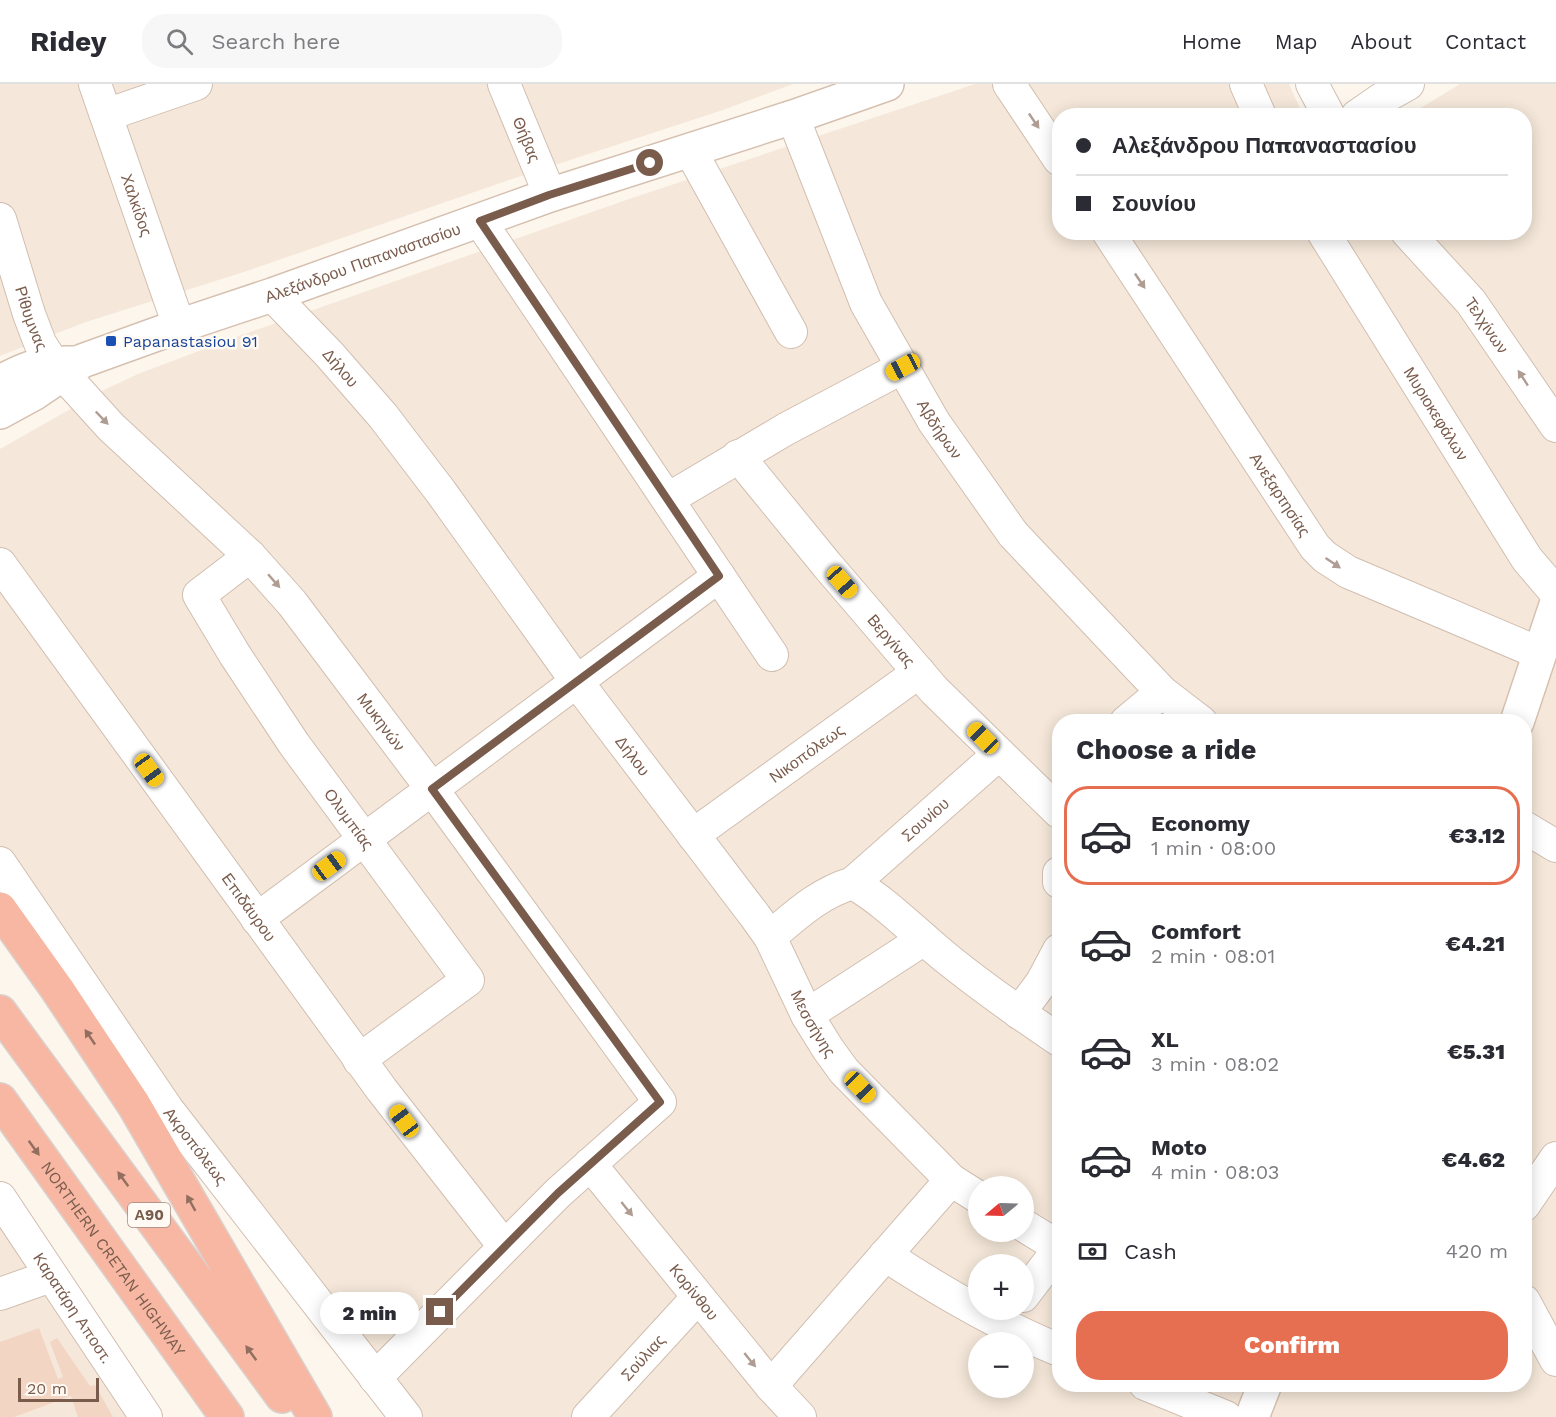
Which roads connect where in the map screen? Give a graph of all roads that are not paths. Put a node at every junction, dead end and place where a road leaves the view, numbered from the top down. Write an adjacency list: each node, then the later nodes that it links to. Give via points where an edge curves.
1 (95, 84): 13 (street, Χαλκίδος)
2 (196, 84): 13 (street)
3 (504, 84): 17 (street, Θήβας)
4 (886, 84): 9 (main road, Αλεξάνδρου Παπαναστασίου)
5 (1009, 84): 15 (street, one-way to 15)
6 (1246, 84): 10 (street)
7 (1312, 84): 11 (street)
8 (1408, 84): 12 (street)
9 (845, 91): 14 (main road, Αλεξάνδρου Παπαναστασίου)
10 (1256, 108)
11 (1325, 108)
12 (1369, 108)
13 (106, 115): 24 (street, Χαλκίδος)
14 (793, 117): 16 (main road, Αλεξάνδρου Παπαναστασίου); 27 (street, Αβδήρων, via 866,303)
15 (1052, 148)
16 (690, 150): 17 (main road, Αλεξάνδρου Παπαναστασίου); 25 (street)
17 (549, 195): 19 (main road, Αλεξάνδρου Παπαναστασίου)
18 (0, 219): 26 (street, Ρίθυμνας, via 40,343)
19 (480, 221): 23 (main road, Αλεξάνδρου Παπαναστασίου); 32 (street)
20 (1113, 240): 38 (street, Ανεξαρτησίας, one-way to 38, via 1325,557 1348,572)
21 (1328, 240): 36 (street, Μυριοκεφάλων, via 1527,560)
22 (1414, 240): 30 (street, Τελχίνων, one-way to 22, via 1471,302)
23 (272, 296): 24 (main road, Αλεξάνδρου Παπαναστασίου); 41 (street, Δήλου, via 383,416)
24 (179, 326): 26 (main road, Αλεξάνδρου Παπαναστασίου)
25 (791, 332)
26 (64, 367): 28 (main road, Αλεξάνδρου Παπαναστασίου, via 22,371); 29 (main road, Αλεξάνδρου Παπαναστασίου); 33 (street, Μυκηνών, one-way to 33, via 111,427)
27 (903, 367): 31 (street); 42 (street, Αβδήρων, via 934,422 1013,534)
28 (0, 382)
29 (0, 412)
30 (1556, 426)
31 (738, 456): 32 (street); 40 (street, Βεργίνας)
32 (668, 499): 35 (street)
33 (250, 556): 47 (street, Μυκηνών, one-way to 47, via 309,624); 51 (street, Ολυμπίας, via 199,595 294,744)
34 (0, 564): 56 (street, Επιδάυρου)
35 (719, 576): 39 (street); 41 (street)
36 (1556, 593)
37 (1556, 604): 38 (main road)
38 (1539, 653): 45 (main road)
39 (772, 655)
40 (919, 672): 46 (street, Βεργίνας); 50 (street, Νικοπόλεως)
41 (577, 682): 47 (street); 50 (street, Δήλου)
42 (1162, 692): 43 (street); 44 (street, Αβδήρων)
43 (1136, 714)
44 (1191, 714)
45 (1520, 714)
46 (999, 754): 48 (street, Βεργίνας); 54 (street, Σουνίου)
47 (432, 789): 51 (street); 67 (street, Μυκηνών, via 660,1102)
48 (1052, 793)
49 (1532, 832): 52 (street)
50 (693, 835): 57 (street, Δήλου)
51 (366, 840): 56 (street); 64 (street, Ολυμπίας, via 468,980)
52 (1556, 846)
53 (0, 863): 86 (street, Ακροπόλεως, via 154,1092)
54 (853, 883): 57 (street, via 810,904); 58 (street, via 871,893)
55 (0, 909): 93 (highway, one-way to 55, via 134,1106)
56 (257, 919): 64 (street, Επιδάυρου)
57 (770, 937): 62 (street, Μεσσήνης)
58 (924, 939): 61 (street); 62 (street)
59 (1052, 963): 61 (street)
60 (0, 1012): 92 (highway, Α90, one-way to 60)
61 (1019, 1013): 63 (street)
62 (807, 1015): 68 (street, Μεσσήνης, via 844,1071)
63 (1052, 1035)
64 (359, 1060): 74 (street, Επιδάυρου)
65 (0, 1100): 91 (highway, NORTHERN CRETAN HIGHWAY, one-way to 91)
66 (1556, 1158): 70 (street)
67 (590, 1164): 74 (street); 80 (street, Κορίνθου, one-way to 80)
68 (951, 1180): 69 (street, Μεσσήνης); 75 (street)
69 (968, 1191)
70 (1532, 1193)
71 (0, 1198): 77 (street, Καρατάρη Αποστ.)
72 (1034, 1232): 73 (street)
73 (1052, 1244)
74 (504, 1246): 86 (street)
75 (885, 1256): 81 (street, via 917,1276); 87 (street)
76 (1052, 1257): 78 (street)
77 (51, 1276): 79 (street); 90 (street, Καρατάρη Αποστ.)
78 (1034, 1281)
79 (0, 1294)
80 (698, 1297): 87 (street, Κορίνθου, one-way to 87); 95 (street, Σούλιας)
81 (968, 1299)
82 (1532, 1316): 85 (street)
83 (1013, 1320): 84 (street)
84 (1052, 1345)
85 (1556, 1360)
86 (375, 1378): 94 (street, Ακροπόλεως)
87 (771, 1386): 96 (street, Κορίνθου)
88 (1165, 1392): 97 (street)
89 (1262, 1392): 98 (main road)
90 (146, 1417)
91 (227, 1417)
92 (298, 1417)
93 (315, 1417)
94 (406, 1417)
95 (588, 1417)
96 (800, 1417)
97 (1226, 1417)
98 (1252, 1417)

